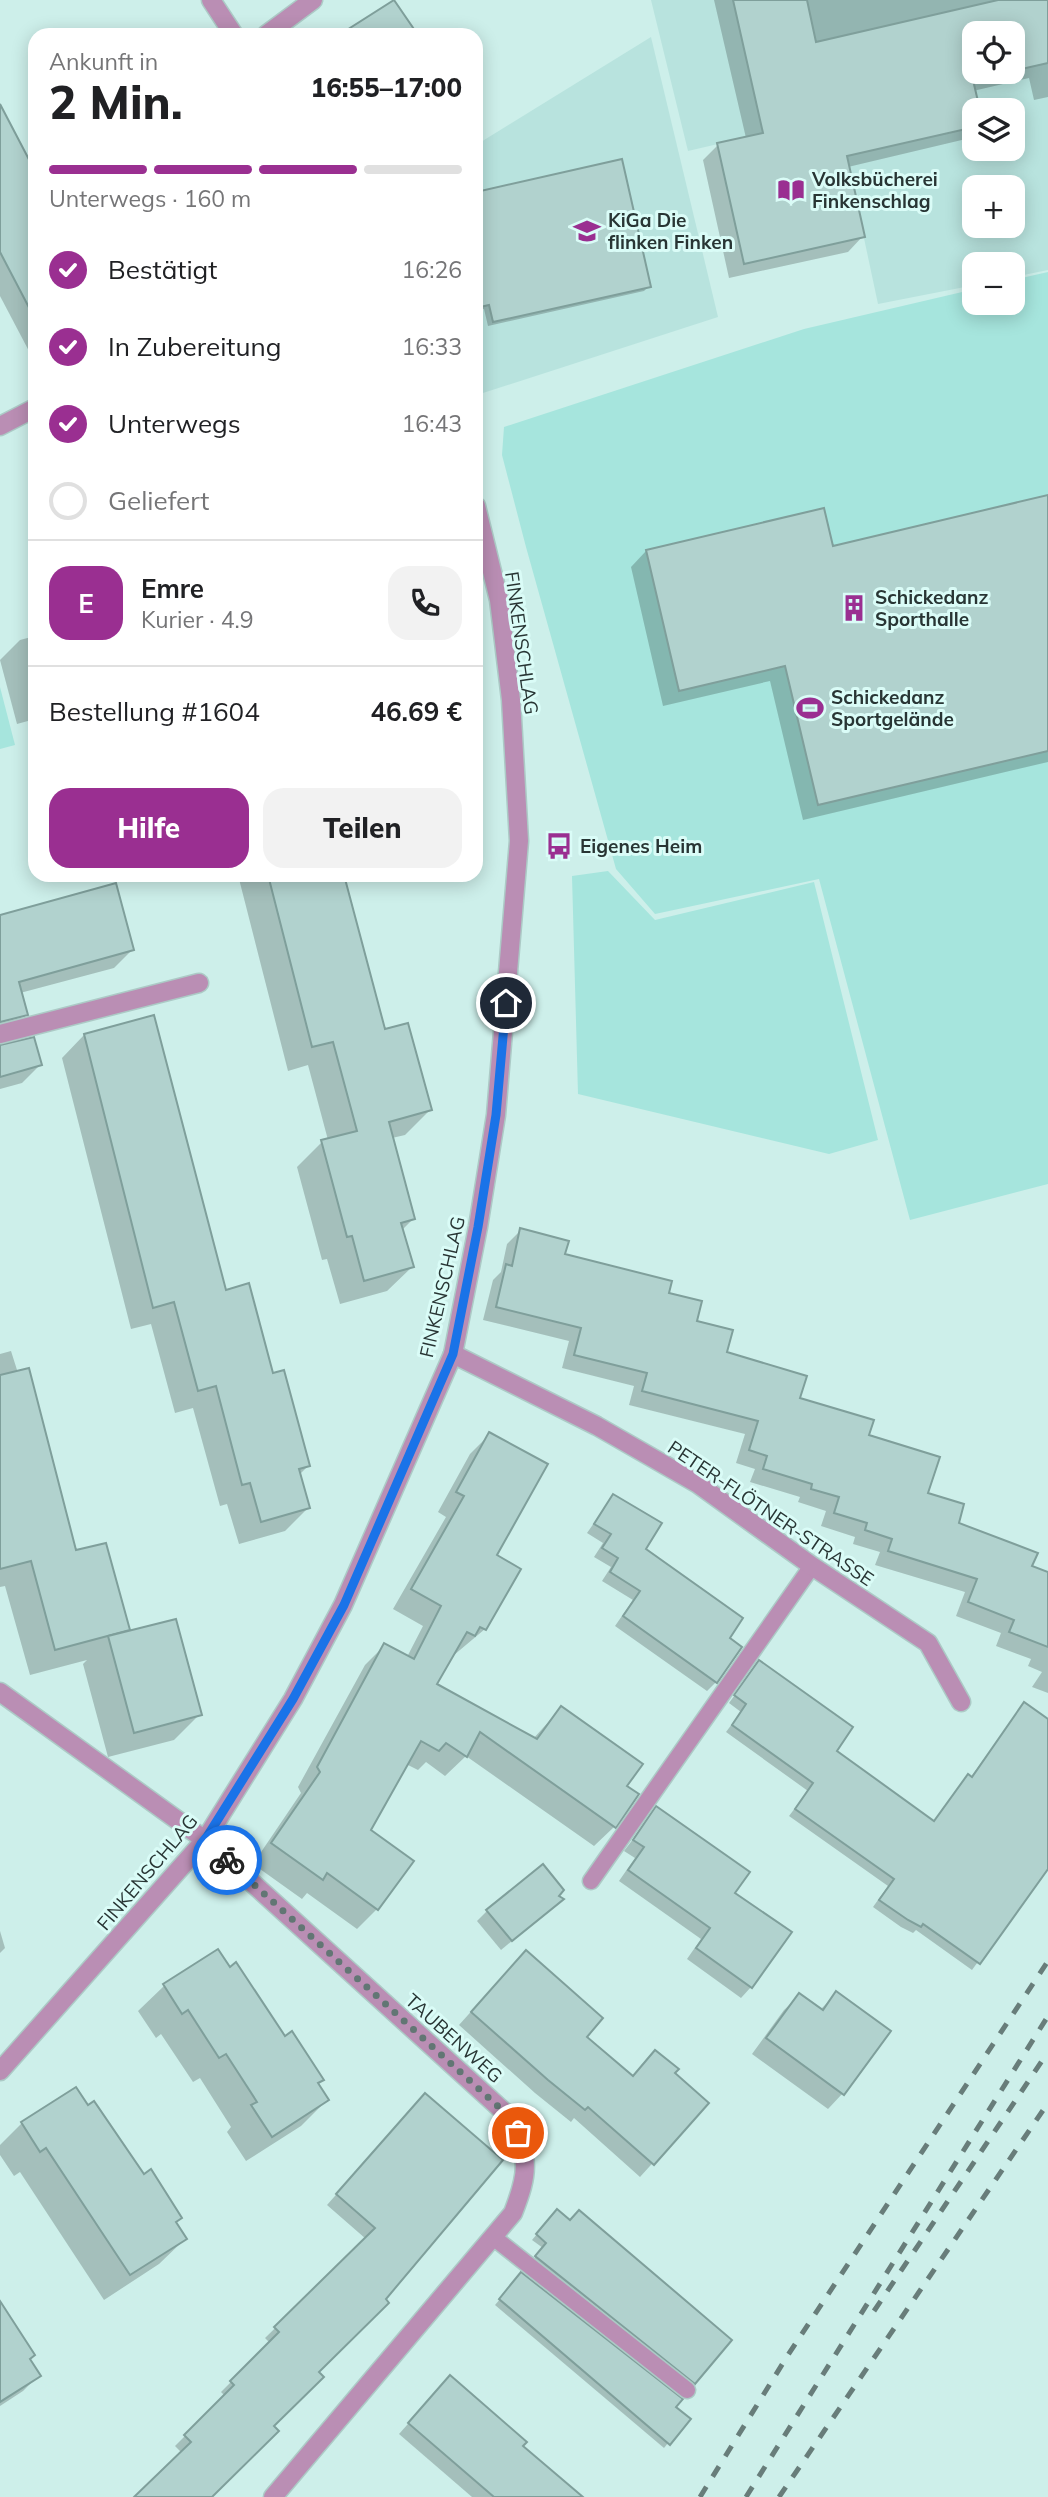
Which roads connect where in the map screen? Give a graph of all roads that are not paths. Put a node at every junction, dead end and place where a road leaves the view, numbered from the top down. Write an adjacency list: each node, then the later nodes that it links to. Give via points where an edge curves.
1 (211, 0): 3 (street)
2 (313, 0): 4 (street)
3 (229, 28)
4 (275, 28)
5 (28, 412): 6 (street)
6 (0, 426)
7 (483, 535): 10 (street, FINKENSCHLAG, via 499,600 511,700 519,841 496,1115)
8 (199, 983): 9 (street)
9 (0, 1034)
10 (453, 1354): 11 (street, PETER-FLÖTNER-STRASSE, via 597,1426 698,1484); 14 (street, FINKENSCHLAG, via 344,1605 293,1699)
11 (812, 1566): 13 (street, PETER-FLÖTNER-STRASSE, via 928,1643); 15 (lane)
12 (0, 1692): 14 (street, TAUBENWEG)
13 (961, 1702)
14 (205, 1840): 16 (street, FINKENSCHLAG); 17 (street, TAUBENWEG, via 512,2119 524,2147 527,2178 513,2213)
15 (591, 1881)
16 (0, 2071)
17 (493, 2237): 18 (lane); 19 (street, TAUBENWEG)
18 (687, 2390)
19 (273, 2497)

